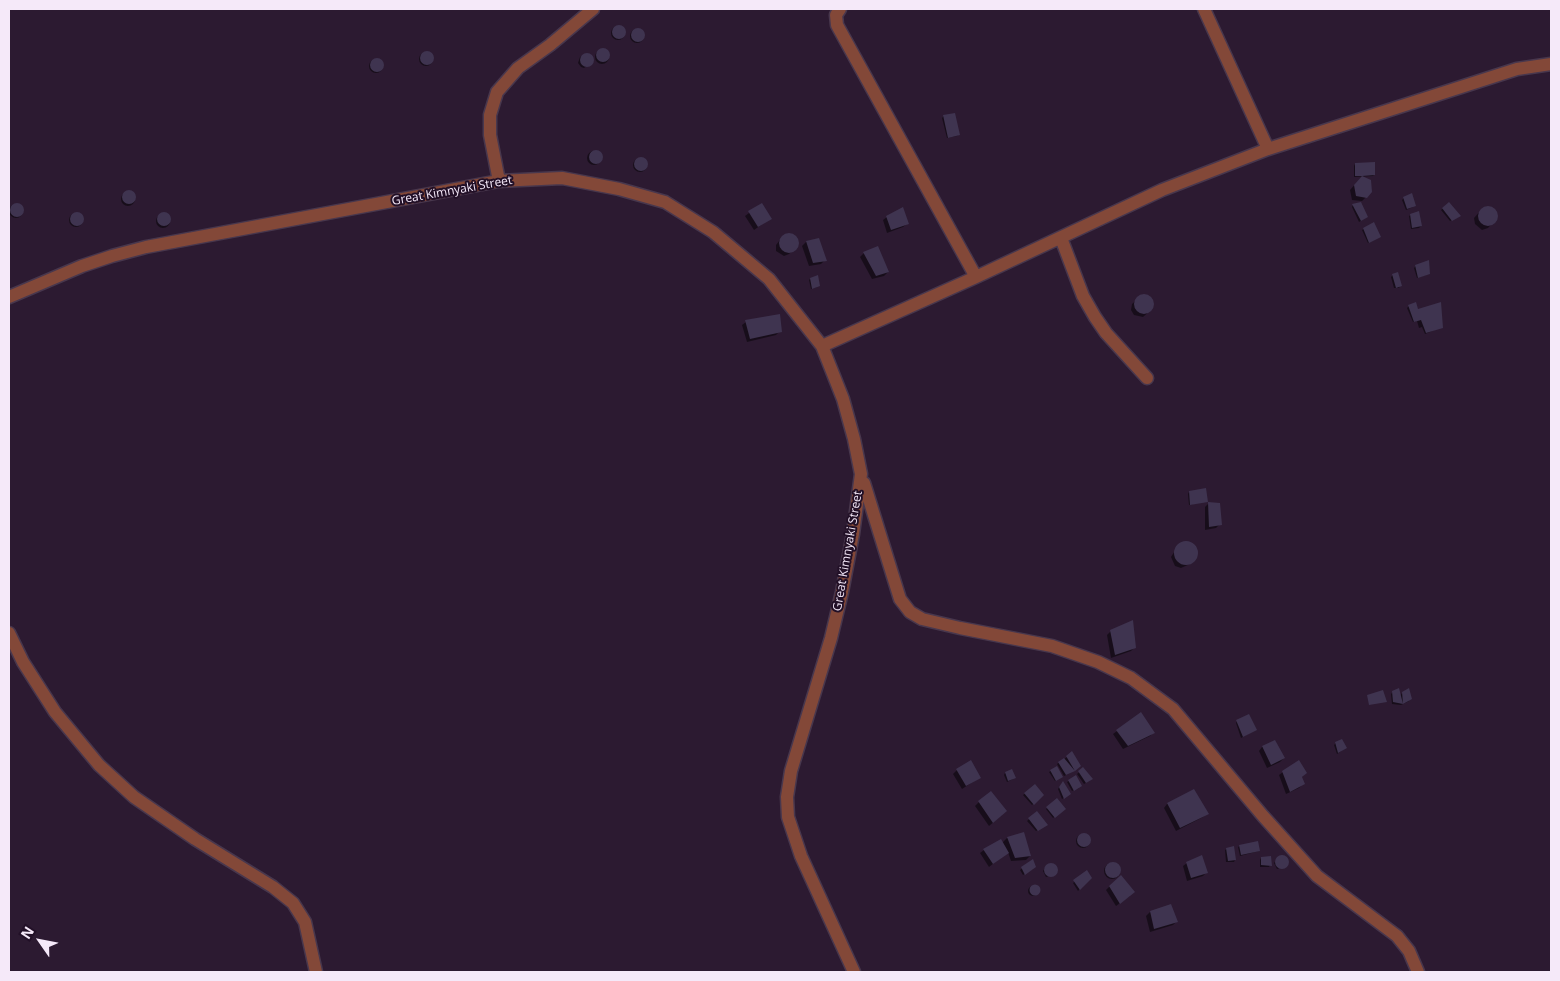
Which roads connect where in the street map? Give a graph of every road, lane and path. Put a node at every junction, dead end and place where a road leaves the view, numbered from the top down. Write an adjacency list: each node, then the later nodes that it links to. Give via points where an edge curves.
1 (593, 9): 6 (street, via 518,68 497,92 490,115 490,135)
2 (840, 9): 8 (street, via 836,25)
3 (1204, 9): 5 (street)
4 (1551, 64): 5 (street, via 1517,69)
5 (1268, 149): 7 (street, via 1162,190)
6 (499, 180): 9 (street, Great Kimnyaki Street, via 146,247 82,266); 10 (street, Great Kimnyaki Street, via 562,178 665,202 713,232 769,279)
7 (1061, 238): 8 (street); 11 (street, via 1083,296 1095,317)
8 (976, 277): 10 (street)
9 (9, 297)
10 (822, 346): 12 (street, Great Kimnyaki Street, via 843,399)
11 (1148, 378)
12 (861, 474): 15 (street, Great Kimnyaki Street, via 842,592 791,770 787,796 788,817 801,856); 16 (street, via 900,599 910,612 922,619 1052,646 1131,678 1174,709 1317,876 1397,936 1409,951)
13 (9, 633): 14 (street, via 23,662 56,712 99,765 134,797 293,903 305,922)
14 (316, 972)
15 (854, 972)
16 (1418, 972)

